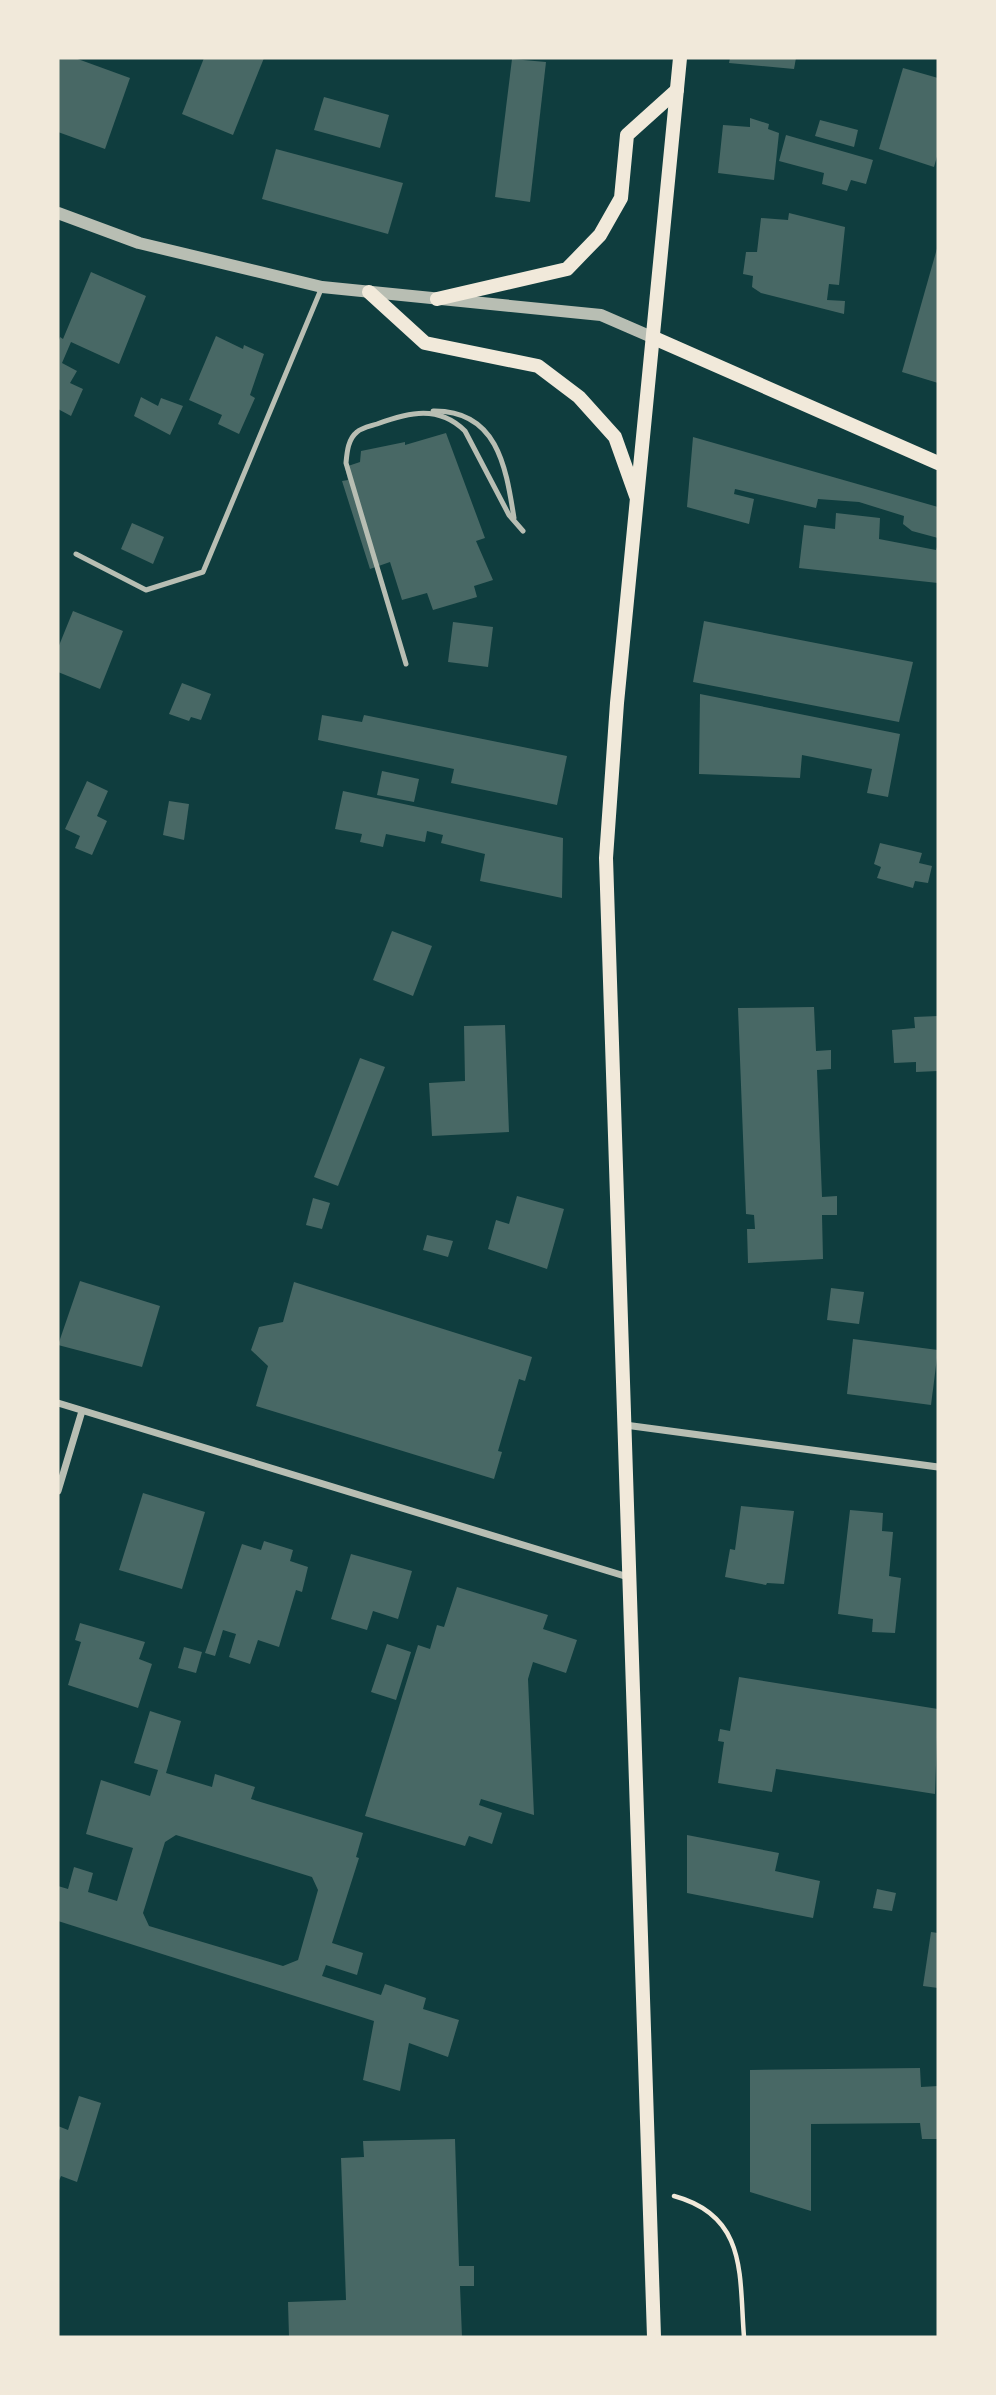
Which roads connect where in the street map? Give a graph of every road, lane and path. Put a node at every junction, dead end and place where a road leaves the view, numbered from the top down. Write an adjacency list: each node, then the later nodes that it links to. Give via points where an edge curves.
1 (680, 58): 2 (main road)
2 (677, 90): 6 (main road, via 627,135 621,198 600,235 568,269); 7 (main road)
3 (58, 213): 4 (street, via 139,243)
4 (322, 287): 5 (street); 13 (lane, via 203,572 146,590)
5 (369, 292): 6 (street); 10 (main road, via 425,343 538,366 579,397 615,437)
6 (437, 299): 7 (street, via 601,314)
7 (654, 338): 9 (main road); 10 (main road)
8 (419, 411): 11 (lane, via 456,421 465,431); 11 (lane, via 466,416 486,430 502,461); 14 (lane, via 357,431 346,463)
9 (938, 463)
10 (638, 500): 17 (main road, via 606,858)
11 (515, 521): 12 (lane)
12 (523, 531)
13 (76, 554)
14 (406, 664)
15 (58, 1403): 16 (street)
16 (82, 1411): 19 (street); 20 (street)
17 (624, 1425): 18 (street); 20 (main road)
18 (938, 1467)
19 (58, 1491)
20 (628, 1577): 21 (main road)
21 (650, 2189): 22 (main road); 23 (path, via 697,2202 717,2217 740,2262)
22 (654, 2337)
23 (744, 2337)

